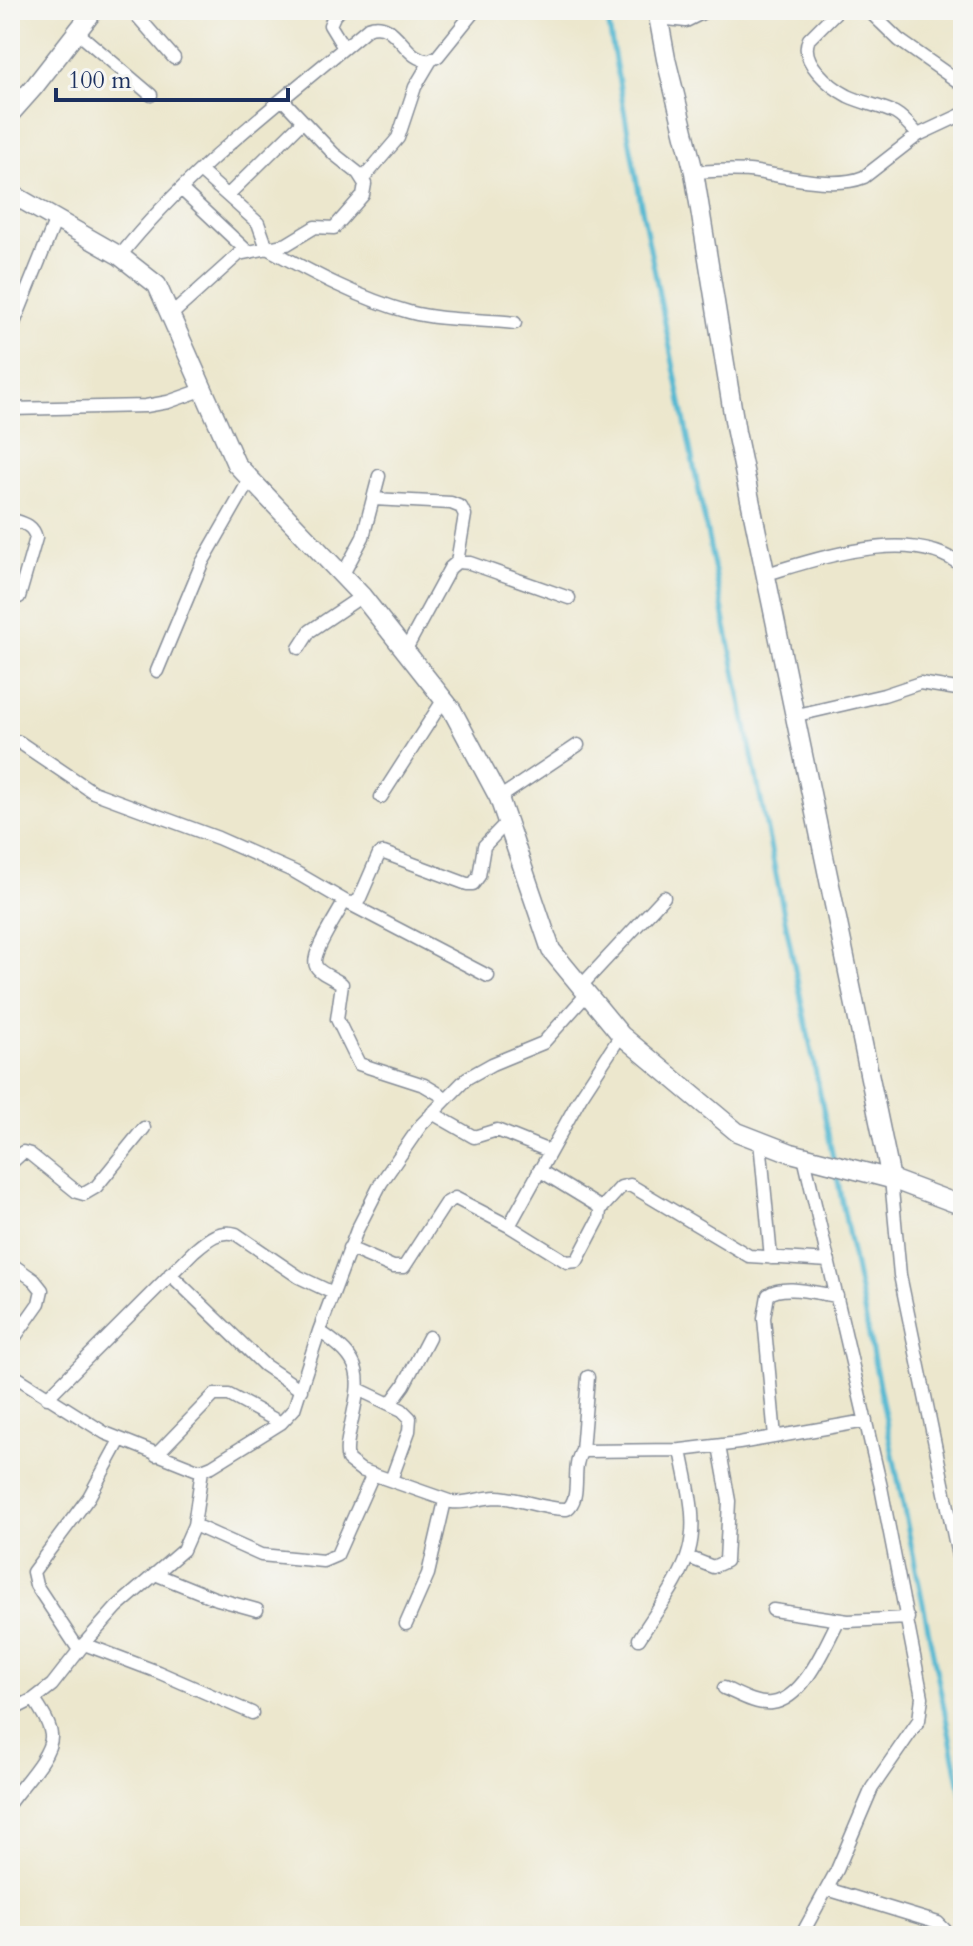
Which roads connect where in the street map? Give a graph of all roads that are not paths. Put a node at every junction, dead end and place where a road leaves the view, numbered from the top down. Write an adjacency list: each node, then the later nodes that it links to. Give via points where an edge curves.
1 (94, 10): 9 (main road)
2 (132, 10): 11 (street)
3 (341, 10): 10 (street, via 330,25)
4 (475, 10): 12 (street)
5 (708, 10): 8 (street, via 686,21)
6 (838, 10): 19 (street, via 809,39 808,58 834,86 894,113)
7 (868, 10): 13 (street, via 899,40)
8 (657, 14): 21 (main road)
9 (77, 32): 14 (street); 16 (main road)
10 (344, 48): 12 (street, via 368,28 382,25 417,58); 15 (street)
11 (174, 58)
12 (431, 60): 22 (street, via 419,78 398,138)
13 (963, 85)
14 (151, 95)
15 (283, 100): 18 (street); 20 (street)
16 (10, 114)
17 (963, 114): 19 (street)
18 (303, 121): 22 (street); 25 (street)
19 (918, 135): 21 (street, via 864,177 848,182 741,171)
20 (200, 171): 23 (street); 25 (street)
21 (694, 172): 41 (main road, via 736,432)
22 (363, 179): 27 (street, via 363,195 334,228 315,227 287,244)
23 (181, 189): 28 (street); 29 (street)
24 (10, 193): 26 (main road)
25 (228, 195): 27 (street, via 258,223)
26 (56, 219): 29 (main road); 32 (street)
27 (267, 248): 28 (street); 31 (street, via 408,312)
28 (247, 251): 30 (street)
29 (120, 256): 30 (main road, via 157,285)
30 (170, 316): 33 (main road)
31 (515, 323)
32 (10, 333)
33 (202, 390): 34 (street, via 146,406); 36 (main road, via 236,464)
34 (10, 409)
35 (379, 476): 37 (street)
36 (250, 479): 42 (main road); 48 (street, via 207,552)
37 (373, 499): 39 (street, via 461,507 465,515); 42 (street, via 363,537)
38 (10, 519): 44 (street, via 30,527 36,538)
39 (457, 562): 45 (street); 47 (street)
40 (963, 567): 41 (street, via 941,551 866,548)
41 (766, 574): 51 (main road)
42 (342, 576): 43 (main road)
43 (362, 596): 46 (street, via 310,631); 47 (main road)
44 (19, 597)
45 (569, 598)
46 (299, 648)
47 (405, 651): 50 (main road)
48 (157, 671)
49 (963, 690): 51 (street, via 920,683)
50 (444, 699): 54 (street); 55 (main road)
51 (793, 716): 70 (main road)
52 (19, 742): 58 (street, via 85,788 243,849)
53 (578, 745): 55 (street)
54 (381, 797)
55 (499, 798): 56 (main road)
56 (507, 822): 58 (street, via 484,846 473,884 379,854 359,900); 60 (main road, via 551,950)
57 (664, 897): 60 (street)
58 (347, 903): 59 (street); 62 (street, via 314,961 342,984 337,1019 355,1059 367,1069 424,1085)
59 (488, 976)
60 (584, 990): 61 (main road); 62 (street, via 543,1043 483,1068)
61 (621, 1035): 65 (main road, via 737,1132); 66 (street)
62 (446, 1098): 63 (street)
63 (432, 1113): 66 (street, via 474,1137 497,1130); 74 (street, via 381,1183)
64 (144, 1128): 68 (street, via 96,1187 84,1194 30,1154 23,1152)
65 (760, 1141): 67 (main road); 75 (street)
66 (549, 1151): 69 (street)
67 (809, 1158): 70 (main road); 76 (street)
68 (10, 1164)
69 (539, 1170): 72 (street); 73 (street)
70 (884, 1178): 71 (main road); 103 (street, via 900,1275)
71 (963, 1205)
72 (600, 1210): 73 (street, via 581,1256 573,1262); 75 (street, via 621,1187 630,1185 738,1251)
73 (509, 1226): 74 (street, via 455,1198 445,1204 404,1267)
74 (349, 1248): 79 (street)
75 (771, 1258): 76 (street)
76 (829, 1261): 80 (street)
77 (10, 1263): 83 (street, via 42,1290 39,1303)
78 (170, 1274): 79 (street, via 206,1240 227,1232); 87 (street, via 264,1365); 88 (street)
79 (333, 1293): 81 (street)
80 (837, 1296): 90 (street); 92 (street, via 784,1290 768,1295 764,1318)
81 (319, 1331): 86 (street, via 352,1357); 87 (street)
82 (429, 1337): 89 (street)
83 (10, 1344)
84 (10, 1373): 88 (street)
85 (588, 1377): 96 (street)
86 (358, 1389): 89 (street); 99 (street, via 346,1456)
87 (301, 1390): 91 (street)
88 (47, 1398): 93 (street)
89 (390, 1404): 100 (street, via 408,1414 410,1424)
90 (866, 1421): 92 (street); 109 (street)
91 (281, 1423): 97 (street, via 229,1395 214,1395); 98 (street)
92 (775, 1437): 94 (street)
93 (120, 1440): 97 (street); 113 (street, via 89,1497 33,1572 36,1585)
94 (719, 1446): 95 (street); 104 (street, via 729,1501 726,1561 713,1567)
95 (681, 1450): 96 (street); 104 (street, via 692,1520)
96 (582, 1451): 101 (street, via 575,1466 574,1501 567,1509 497,1497)
97 (156, 1455): 98 (street)
98 (202, 1470): 102 (street)
99 (373, 1474): 100 (street); 102 (street, via 337,1555 323,1561 261,1555)
100 (391, 1480): 101 (street)
101 (445, 1501): 111 (street, via 428,1574)
102 (194, 1525): 105 (street, via 183,1550)
103 (958, 1531): 106 (street)
104 (688, 1557): 112 (street)
105 (155, 1574): 107 (street); 113 (street)
106 (963, 1580)
107 (257, 1610)
108 (773, 1610): 110 (street)
109 (908, 1618): 110 (street); 119 (street, via 922,1687 919,1720 872,1788)
110 (838, 1621): 114 (street, via 809,1675 780,1701 759,1702)
111 (406, 1624)
112 (639, 1639)
113 (81, 1647): 115 (street); 117 (street, via 158,1672)
114 (724, 1688)
115 (34, 1699): 116 (street); 118 (street, via 51,1742)
116 (10, 1711)
117 (252, 1713)
118 (10, 1802)
119 (827, 1889): 120 (street); 121 (street, via 928,1919)
120 (801, 1936)
121 (951, 1936)

